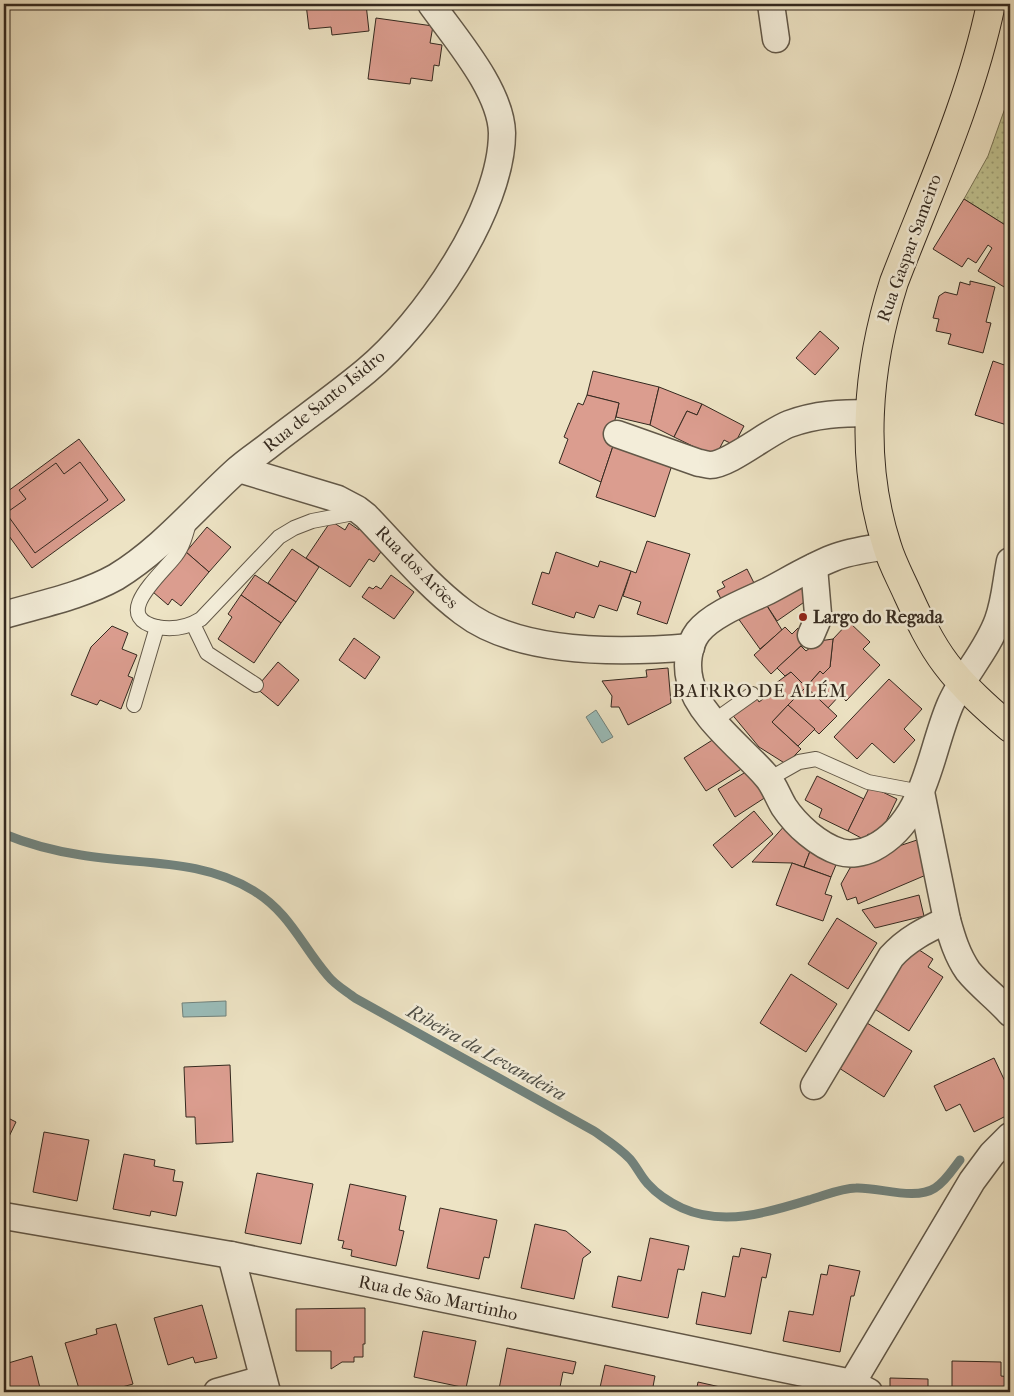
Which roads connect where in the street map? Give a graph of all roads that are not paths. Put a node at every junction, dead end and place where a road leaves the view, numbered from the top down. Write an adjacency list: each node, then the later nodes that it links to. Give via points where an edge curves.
1 (431, 4): 7 (street, Rua de Santo Isidro, via 490,88 498,110 502,132 494,184 484,210 439,288 394,343 367,370)
2 (771, 4): 4 (street)
3 (991, 4): 5 (main road, Rua Gaspar Sameiro, via 962,104 887,304 870,391)
4 (776, 40)
5 (870, 413): 6 (street, via 821,415 789,424 730,458 711,465); 10 (main road, Rua Gaspar Sameiro, via 871,468)
6 (618, 434)
7 (239, 469): 8 (street, Rua dos Arões, via 329,496); 9 (street, Rua de Santo Isidro)
8 (362, 512): 14 (lane, via 312,521 286,532 209,612); 17 (street, Rua dos Arões, via 445,598 463,613 495,631 546,644 580,648 634,651)
9 (192, 513): 13 (street, Rua de Santo Isidro, via 147,554 109,580 75,594); 15 (lane, via 180,548 138,604 141,620)
10 (887, 546): 12 (street, via 846,554); 18 (main road, Rua Gaspar Sameiro, via 926,634)
11 (1010, 561): 18 (street, via 998,621)
12 (814, 567): 16 (street, via 818,614); 17 (street, via 716,617 699,631)
13 (4, 615)
14 (193, 624): 15 (lane); 19 (lane, via 207,653)
15 (157, 627): 21 (lane)
16 (811, 635)
17 (691, 648): 22 (street, via 688,669 693,692)
18 (962, 683): 23 (main road, Rua Gaspar Sameiro); 25 (street, via 941,728)
19 (256, 685)
20 (752, 694): 22 (lane)
21 (134, 705)
22 (714, 721): 24 (street)
23 (1010, 728)
24 (769, 779): 25 (lane, via 799,762 816,759 868,782); 25 (street, via 784,807 809,834 831,848 851,853 869,850 892,835 911,812)
25 (921, 792): 26 (street)
26 (947, 920): 27 (street, via 960,957 969,971); 28 (street, via 916,936 891,956)
27 (1010, 1012)
28 (814, 1086)
29 (1010, 1136): 33 (street, via 972,1181)
30 (4, 1218): 31 (street, Rua de São Martinho)
31 (231, 1255): 32 (street); 33 (street, Rua de São Martinho)
32 (265, 1386): 34 (street)
33 (860, 1388)
34 (217, 1392)

